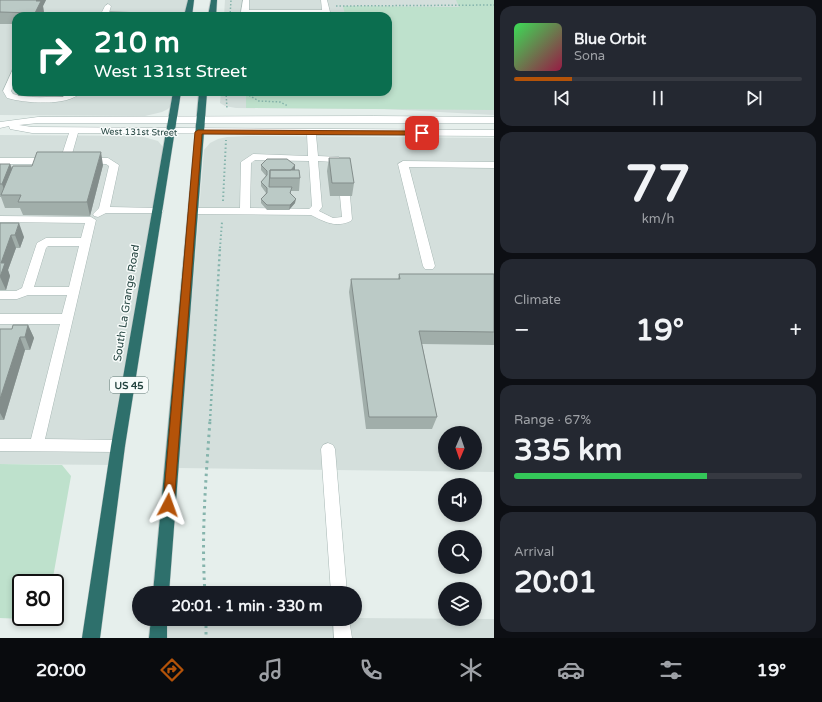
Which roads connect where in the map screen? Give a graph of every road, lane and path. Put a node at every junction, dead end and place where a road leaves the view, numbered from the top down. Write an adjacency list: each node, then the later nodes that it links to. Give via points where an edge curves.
1 (191, 0): 9 (highway)
2 (214, 0): 10 (highway)
3 (231, 0): 11 (path)
4 (246, 0): 5 (street, via 246,12 326,12)
5 (325, 3): 6 (path)
6 (494, 5)
7 (108, 6): 8 (street)
8 (106, 12)
9 (189, 12)
10 (212, 12)
11 (230, 12)
12 (12, 80): 13 (street, via 7,91 10,96 17,98 63,99)
13 (73, 96)
14 (175, 96): 20 (highway, South La Grange Road / US 45)
15 (202, 96): 21 (highway)
16 (227, 96): 18 (path)
17 (250, 96): 19 (path, via 259,101 280,102)
18 (228, 101)
19 (288, 106)
20 (172, 119): 21 (street, West 131st Street); 23 (street, West 131st Street, via 38,120); 25 (highway, South La Grange Road / US 45)
21 (199, 119): 22 (street, West 131st Street); 26 (highway)
22 (494, 120)
23 (0, 125): 24 (street, West 131st Street, via 32,130)
24 (74, 131): 25 (street, West 131st Street); 32 (street)
25 (170, 132): 26 (street, West 131st Street); 37 (highway, South La Grange Road / US 45)
26 (198, 132): 27 (street, West 131st Street); 38 (highway)
27 (311, 133): 28 (street, West 131st Street); 30 (street)
28 (494, 133)
29 (225, 148): 39 (path)
30 (312, 158): 34 (street, via 336,159); 40 (street, via 254,157 246,162); 41 (street, via 317,207)
31 (0, 161): 32 (street)
32 (72, 161): 36 (street, via 108,161 114,165)
33 (494, 165): 45 (street, via 403,164)
34 (342, 171)
35 (345, 196): 41 (street, via 347,219 340,223 331,222)
36 (104, 210): 37 (street); 43 (street)
37 (158, 211): 53 (highway, South La Grange Road / US 45)
38 (192, 211): 39 (street); 55 (highway)
39 (221, 212): 40 (street); 56 (path, via 204,514 202,564)
40 (245, 212): 41 (street)
41 (312, 212)
42 (0, 219): 43 (street)
43 (91, 220): 44 (street)
44 (86, 242): 46 (street); 47 (street, via 46,242 41,246)
45 (429, 266)
46 (74, 290): 47 (street); 50 (street)
47 (27, 291): 48 (street, via 16,295)
48 (0, 295)
49 (0, 319): 50 (street)
50 (67, 319): 52 (street)
51 (0, 445): 52 (street)
52 (37, 446): 53 (street)
53 (118, 446): 61 (highway, South La Grange Road / US 45)
54 (328, 449): 57 (street)
55 (162, 586)
56 (204, 586)
57 (338, 586)
58 (159, 626): 62 (highway)
59 (206, 626): 63 (path)
60 (342, 626): 64 (street)
61 (91, 638)
62 (158, 638)
63 (206, 638)
64 (343, 638)

